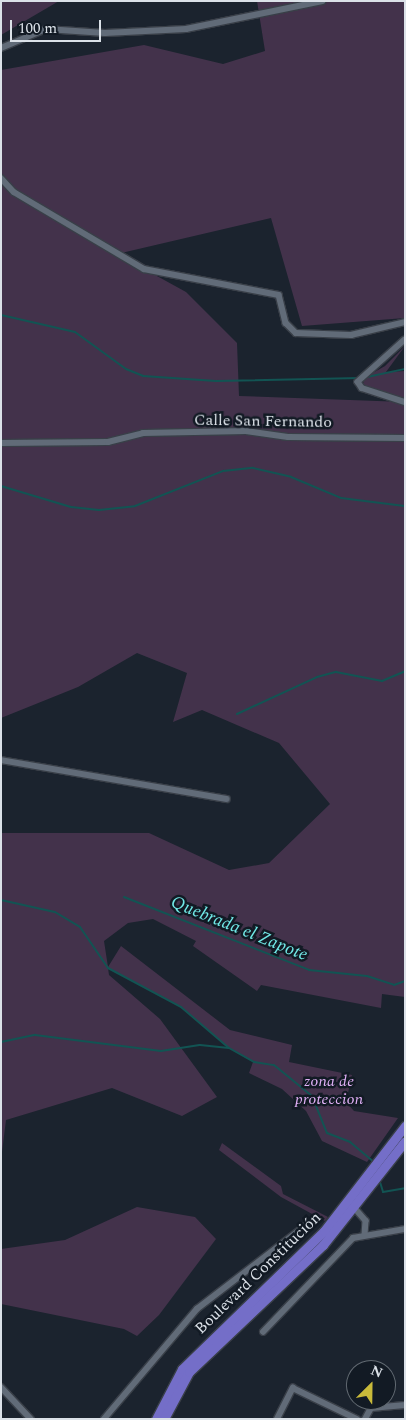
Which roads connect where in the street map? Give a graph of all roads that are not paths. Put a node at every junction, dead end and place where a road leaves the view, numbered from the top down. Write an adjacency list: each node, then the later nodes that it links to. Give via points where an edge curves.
1 (322, 1): 2 (street, via 186,29 105,33 46,29)
2 (1, 48)
3 (1, 178): 4 (street, via 14,192 139,266 279,294 286,323 296,333 350,335)
4 (405, 322)
5 (405, 340): 6 (street, via 358,382 362,388)
6 (405, 402)
7 (405, 438): 8 (street, Calle San Fernando, via 288,437 246,431 143,433 108,442)
8 (1, 443)
9 (1, 760): 10 (street)
10 (227, 799)
11 (405, 1126): 22 (highway, Boulevard Constitución, via 324,1231 182,1369)
12 (405, 1141): 13 (highway, Boulevard Constitución)
13 (354, 1207): 16 (street, via 366,1222); 23 (highway, Boulevard Constitución, via 304,1264 189,1372)
14 (304, 1227): 21 (street, via 198,1309)
15 (405, 1229): 16 (street)
16 (365, 1234): 17 (street, via 353,1238)
17 (263, 1332)
18 (1, 1387): 20 (street)
19 (405, 1405): 26 (street, via 371,1408)
20 (31, 1419)
21 (104, 1419)
22 (156, 1419)
23 (164, 1419)
24 (277, 1419): 25 (street, via 294,1388)
25 (357, 1419)
26 (365, 1419)

